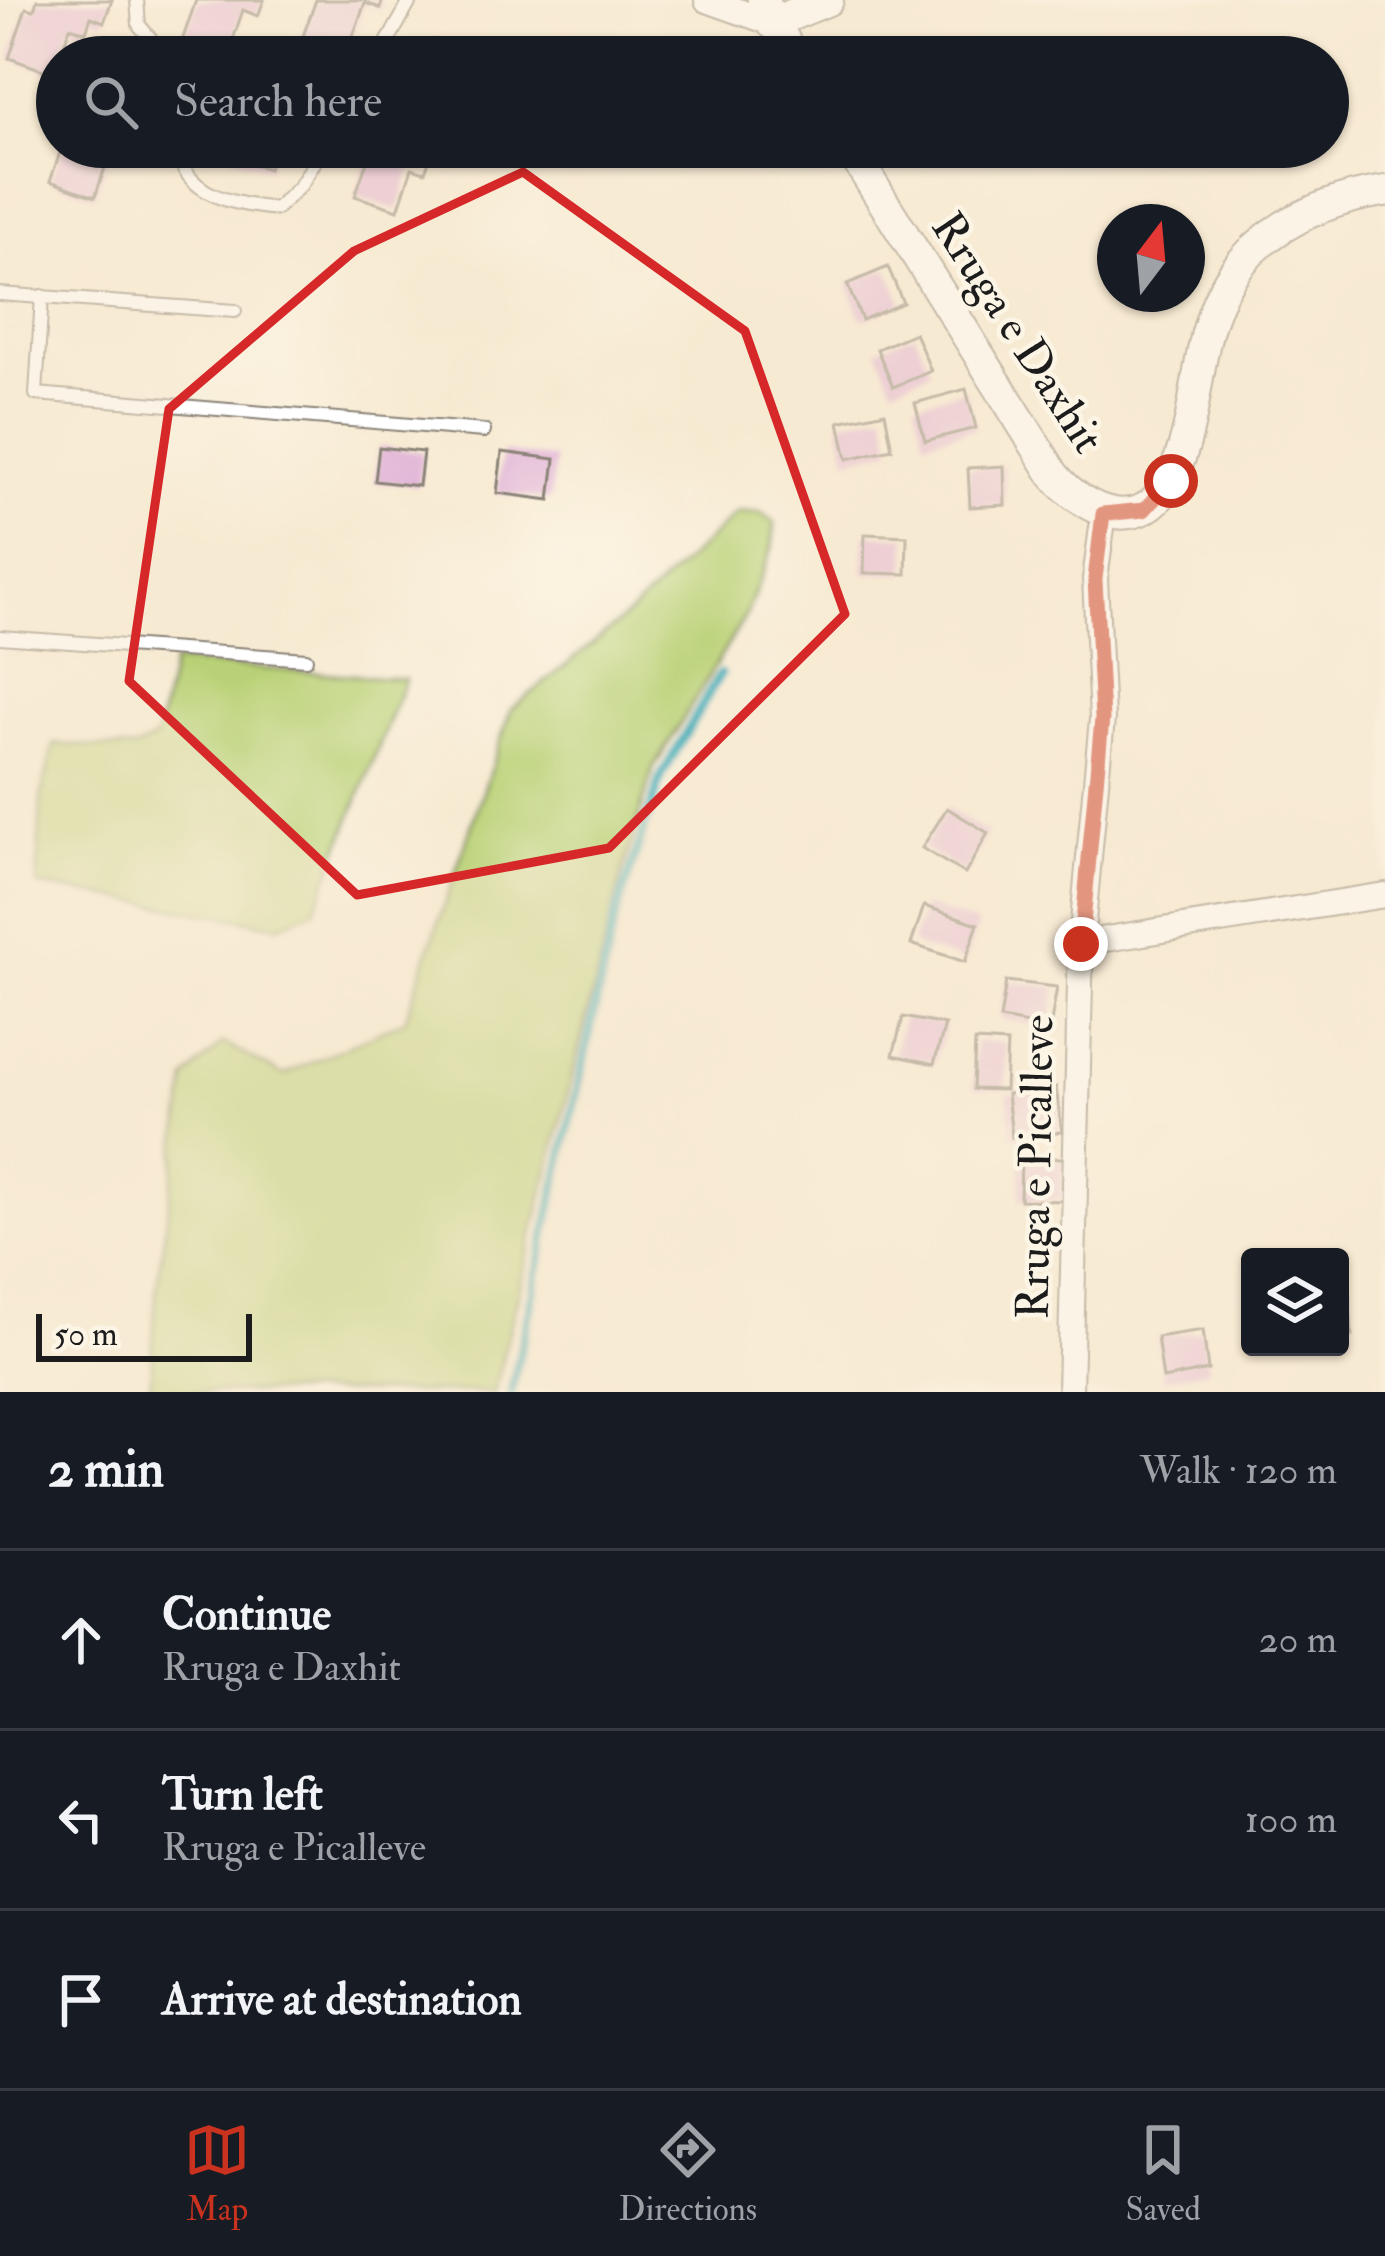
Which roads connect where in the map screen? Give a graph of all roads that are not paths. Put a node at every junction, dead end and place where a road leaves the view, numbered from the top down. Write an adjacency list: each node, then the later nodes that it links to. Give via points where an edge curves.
1 (137, 0): 6 (lane)
2 (411, 0): 7 (lane)
3 (707, 0): 5 (street)
4 (828, 0): 5 (street)
5 (767, 12)
6 (148, 36)
7 (391, 36)
8 (180, 168): 9 (lane, via 200,190 277,209)
9 (311, 168)
10 (862, 168): 16 (street, Rruga e Daxhit, via 1054,475)
11 (1385, 191): 16 (street, Rruga e Daxhit, via 1295,220 1249,254 1216,303 1171,481 1144,510)
12 (0, 294): 13 (lane)
13 (42, 296): 14 (lane); 15 (lane, via 36,394)
14 (236, 311)
15 (484, 430)
16 (1103, 514): 20 (street, Rruga e Picalleve, via 1095,579 1102,719)
17 (0, 638): 18 (lane)
18 (306, 659)
19 (1385, 895): 20 (street)
20 (1081, 944): 21 (street, Rruga e Picalleve)
21 (1070, 1392)

